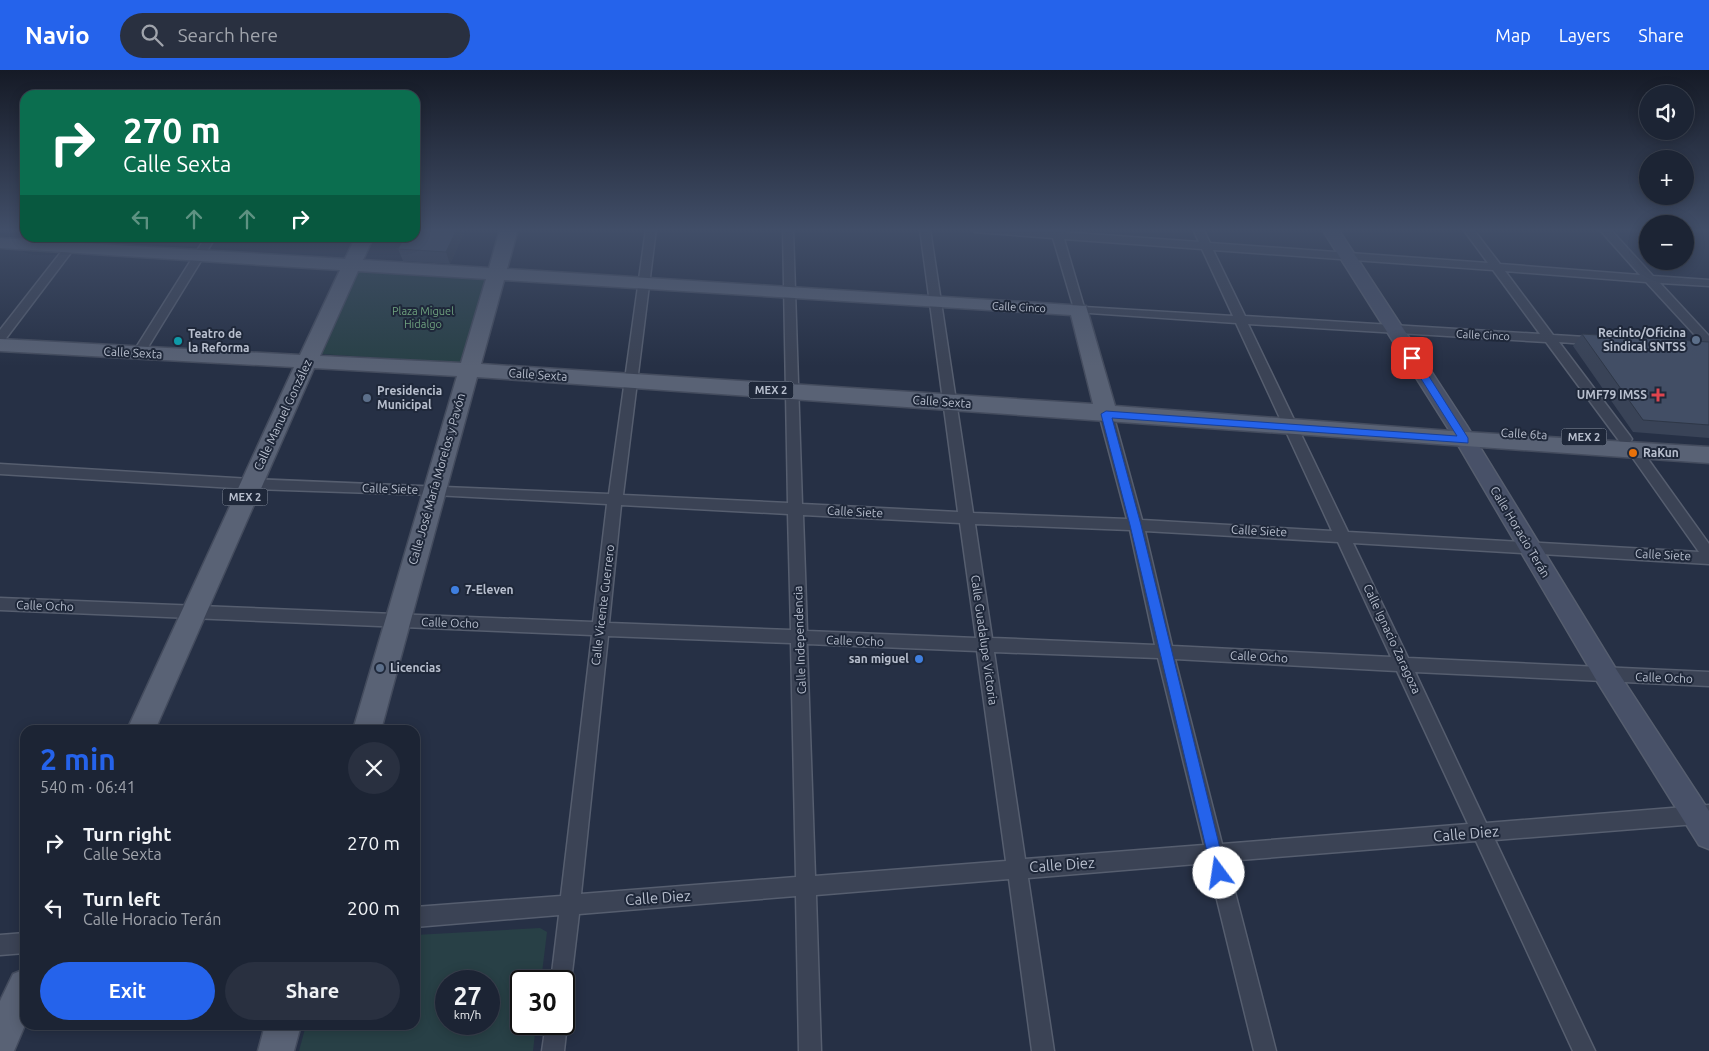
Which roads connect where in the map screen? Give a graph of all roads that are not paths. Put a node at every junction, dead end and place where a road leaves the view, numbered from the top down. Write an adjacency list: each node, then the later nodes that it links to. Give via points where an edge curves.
1 (48, 275): 23 (street)
2 (187, 275): 28 (street)
3 (347, 275): 29 (main road, Calle Manuel González / MEX 2)
4 (492, 275): 5 (main road, Calle Cinco)
5 (495, 275): 16 (main road, Calle Cinco); 30 (main road, Calle José María Morelos y Pavón)
6 (643, 275): 16 (street, Calle Vicente Guerrero)
7 (789, 275): 18 (street, Calle Independencia)
8 (931, 275): 19 (street, Calle Guadalupe Victoria)
9 (1069, 275): 20 (street)
10 (1220, 275): 21 (street, Calle Ignacio Zaragoza)
11 (1359, 275): 22 (street, Calle Horacio Terán)
12 (1503, 275): 24 (street)
13 (1606, 275): 15 (street)
14 (1648, 275): 15 (street)
15 (1651, 278): 17 (street); 27 (street)
16 (642, 283): 18 (main road, Calle Cinco); 31 (street, Calle Vicente Guerrero)
17 (1709, 283)
18 (789, 292): 19 (main road, Calle Cinco); 32 (street, Calle Independencia)
19 (935, 302): 20 (main road, Calle Cinco); 33 (street, Calle Guadalupe Victoria)
20 (1079, 310): 21 (street, Calle Cinco); 34 (main road)
21 (1240, 319): 22 (street, Calle Cinco); 35 (street, Calle Ignacio Zaragoza)
22 (1394, 330): 24 (street, Calle Cinco); 36 (street, Calle Horacio Terán)
23 (0, 338)
24 (1549, 338): 25 (street, Calle Cinco); 38 (street)
25 (1615, 342)
26 (0, 345): 28 (main road, Calle Sexta / MEX 2)
27 (1706, 346)
28 (138, 354): 29 (main road, Calle Sexta / MEX 2)
29 (308, 360): 30 (main road, Calle Sexta / MEX 2); 41 (main road, Calle Manuel González / MEX 2)
30 (467, 370): 31 (main road, Calle Sexta / MEX 2); 42 (main road, Calle José María Morelos y Pavón)
31 (629, 381): 32 (main road, Calle Sexta / MEX 2); 43 (street, Calle Vicente Guerrero)
32 (793, 392): 33 (main road, Calle Sexta / MEX 2); 44 (street, Calle Independencia)
33 (949, 402): 34 (main road, Calle Sexta / MEX 2); 45 (street, Calle Guadalupe Victoria)
34 (1105, 409): 35 (main road, Calle Sexta / MEX 2); 46 (street)
35 (1289, 424): 36 (main road, Calle Sexta / MEX 2); 47 (street, Calle Ignacio Zaragoza)
36 (1462, 436): 38 (main road, Calle 6ta / MEX 2); 48 (street, Calle Horacio Terán)
37 (1709, 444): 38 (main road, Calle 6ta / MEX 2)
38 (1630, 445): 39 (main road, Calle 6ta / MEX 2); 49 (street)
39 (1709, 455)
40 (0, 469): 41 (street, Calle Siete)
41 (250, 484): 42 (street, Calle Siete); 51 (main road, Calle Manuel González / MEX 2)
42 (434, 490): 43 (street, Calle Siete); 52 (main road, Calle José María Morelos y Pavón)
43 (616, 500): 44 (street, Calle Siete); 53 (street, Calle Vicente Guerrero)
44 (795, 508): 45 (street, Calle Siete); 54 (street, Calle Independencia)
45 (966, 518): 46 (street, Calle Siete); 55 (street, Calle Guadalupe Victoria)
46 (1136, 525): 47 (street, Calle Siete); 56 (street)
47 (1344, 536): 48 (street, Calle Siete); 57 (street, Calle Ignacio Zaragoza)
48 (1530, 548): 49 (street, Calle Siete); 58 (street, Calle Horacio Terán)
49 (1709, 556)
50 (0, 604): 51 (street, Calle Ocho)
51 (194, 612): 52 (street, Calle Ocho); 60 (main road, Calle Manuel González / MEX 2)
52 (398, 622): 53 (street, Calle Ocho); 61 (main road, Calle José María Morelos y Pavón)
53 (599, 629): 54 (street, Calle Ocho); 68 (street, Calle Vicente Guerrero)
54 (800, 638): 55 (street, Calle Ocho); 67 (street, Calle Independencia)
55 (984, 646): 56 (street, Calle Ocho); 66 (street, Calle Guadalupe Victoria)
56 (1165, 652): 57 (street, Calle Ocho); 65 (street)
57 (1404, 664): 58 (street, Calle Ocho); 63 (street, Calle Ignacio Zaragoza)
58 (1607, 676): 59 (street, Calle Ocho); 62 (street, Calle Horacio Terán)
59 (1709, 679)
60 (143, 725)
61 (368, 725)
62 (1702, 814): 63 (street, Calle Diez); 64 (street, Calle Horacio Terán)
63 (1483, 832): 65 (street, Calle Diez); 82 (street, Calle Ignacio Zaragoza)
64 (1709, 836)
65 (1214, 855): 66 (street, Calle Diez); 81 (street)
66 (1018, 868): 67 (street, Calle Diez); 80 (street, Calle Guadalupe Victoria)
67 (806, 887): 68 (street, Calle Diez); 79 (street, Calle Independencia)
68 (571, 904): 69 (street, Calle Diez); 72 (street, Calle Vicente Guerrero)
69 (420, 917)
70 (20, 943): 71 (street)
71 (0, 945)
72 (562, 970)
73 (20, 997): 76 (main road)
74 (282, 1030): 77 (main road)
75 (555, 1035): 78 (street)
76 (0, 1040)
77 (276, 1051)
78 (553, 1051)
79 (810, 1051)
80 (1043, 1051)
81 (1265, 1051)
82 (1584, 1051)

